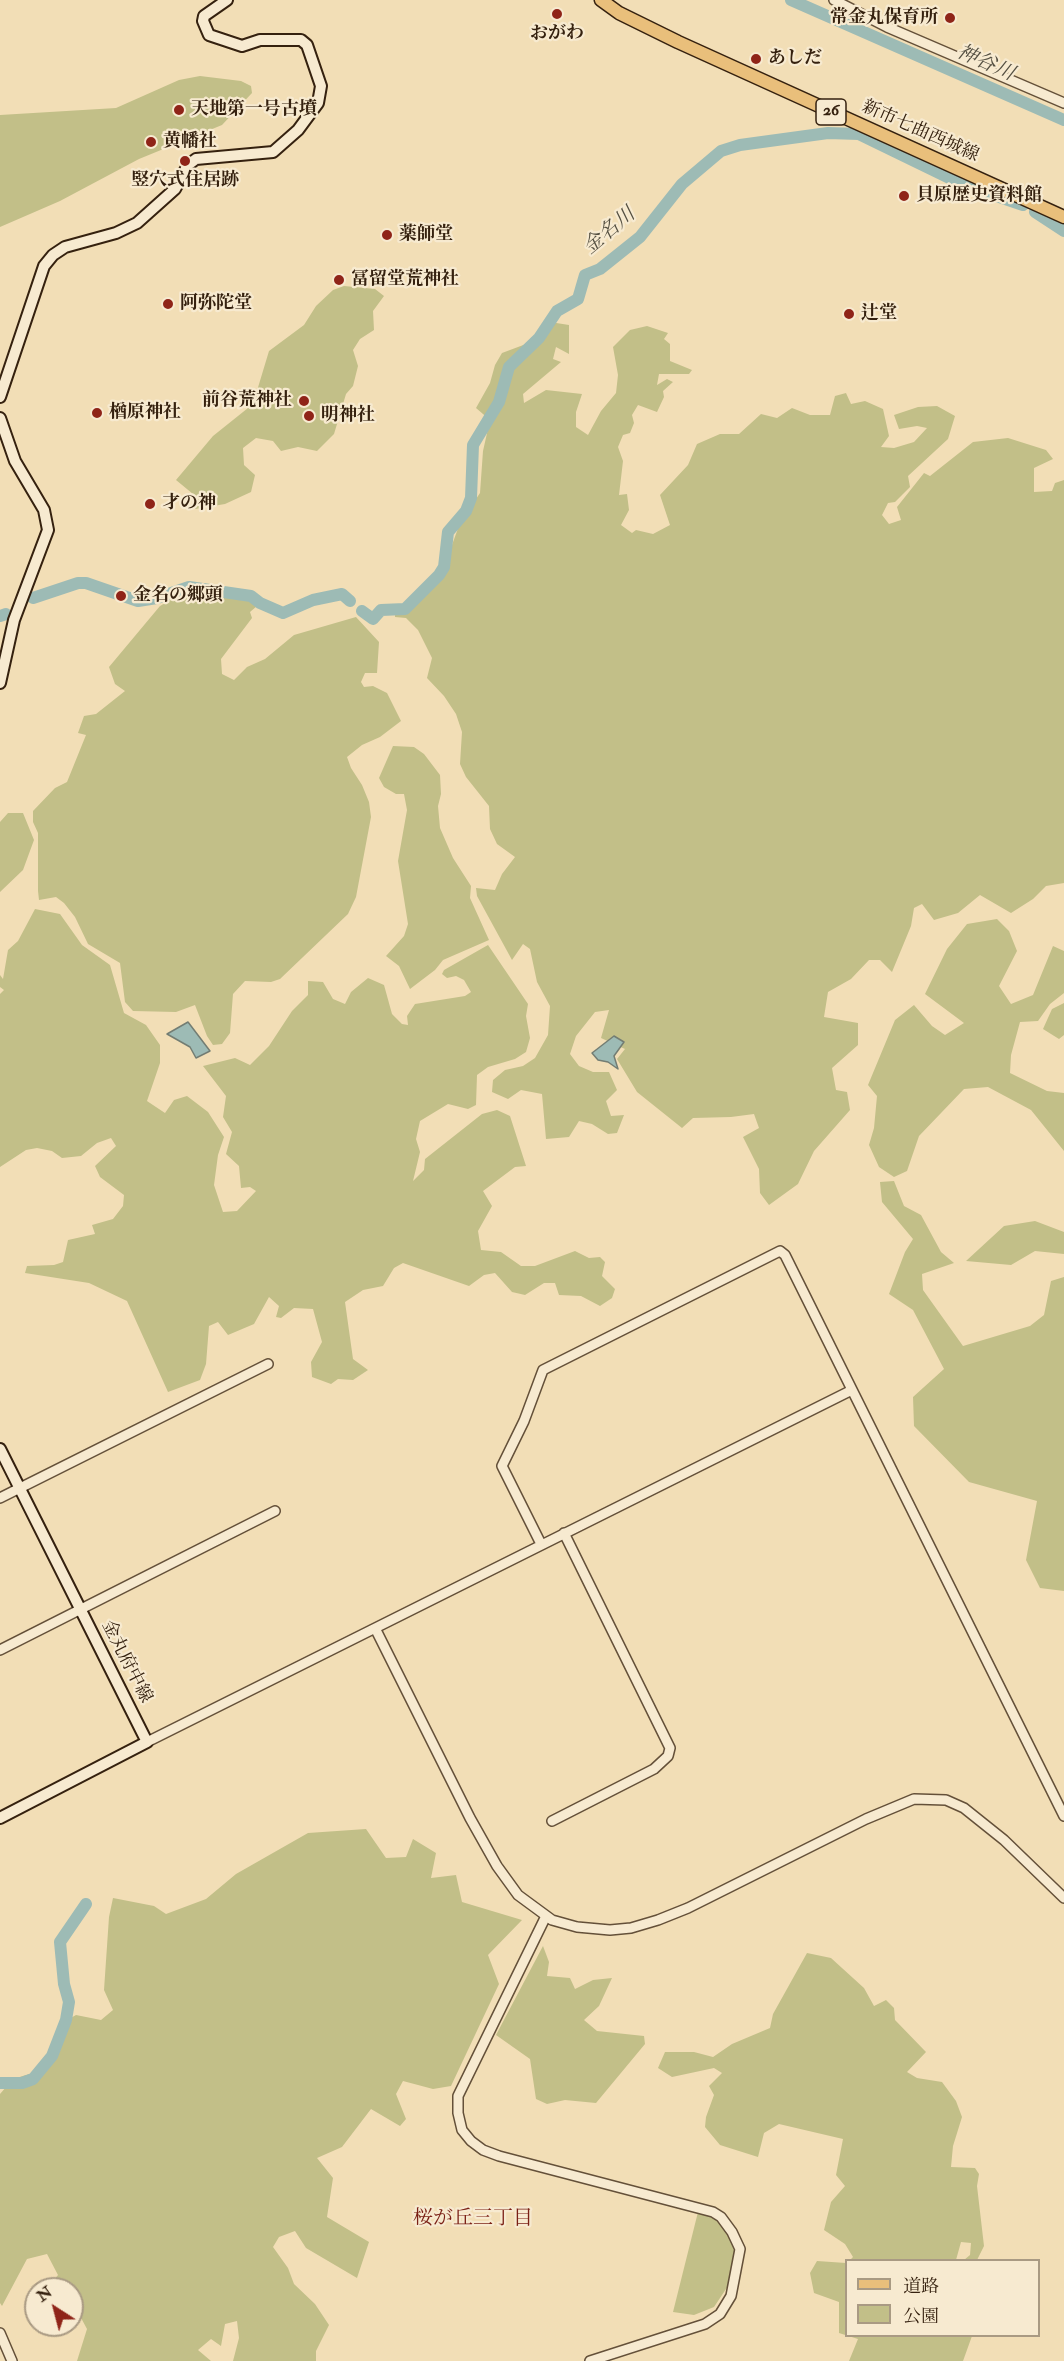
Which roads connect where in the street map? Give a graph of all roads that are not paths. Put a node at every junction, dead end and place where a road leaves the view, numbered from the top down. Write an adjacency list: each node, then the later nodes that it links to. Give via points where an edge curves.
1 (227, 0): 6 (main road, via 204,16 209,35 242,46 260,40 301,40 307,45 321,86 318,103 296,133 273,152 196,159 188,165 175,189 137,224 65,247 53,255 44,266)
2 (601, 0): 5 (main road, 新市七曲西城線 / 26, via 661,34)
3 (834, 0): 4 (street)
4 (1064, 103)
5 (1064, 217)
6 (0, 397)
7 (0, 418): 8 (main road, via 15,461 44,510 48,530 14,620)
8 (0, 683)
9 (268, 1364): 12 (street)
10 (852, 1390): 15 (street); 16 (street, via 780,1251 543,1370 502,1466); 21 (street)
11 (0, 1449): 12 (main road, 金丸府中線)
12 (20, 1489): 13 (street); 17 (main road, 金丸府中線)
13 (0, 1498)
14 (275, 1511): 17 (street)
15 (564, 1533): 16 (street); 23 (street, via 670,1748 668,1756 654,1769)
16 (541, 1544): 18 (street)
17 (81, 1610): 19 (street); 20 (main road, 金丸府中線)
18 (376, 1630): 20 (street); 25 (street, via 497,1866 518,1895)
19 (0, 1650)
20 (147, 1742): 22 (main road)
21 (1064, 1816)
22 (0, 1818)
23 (552, 1821)
24 (1064, 1898): 25 (street, via 964,1808 946,1800 914,1799 658,1920 610,1930 577,1927)
25 (546, 1917): 28 (street, via 461,2089 458,2113 462,2130 483,2150 499,2156 713,2212 732,2232 740,2249 731,2296 720,2314 705,2324)
26 (0, 2333): 27 (street)
27 (12, 2361)
28 (590, 2361)

